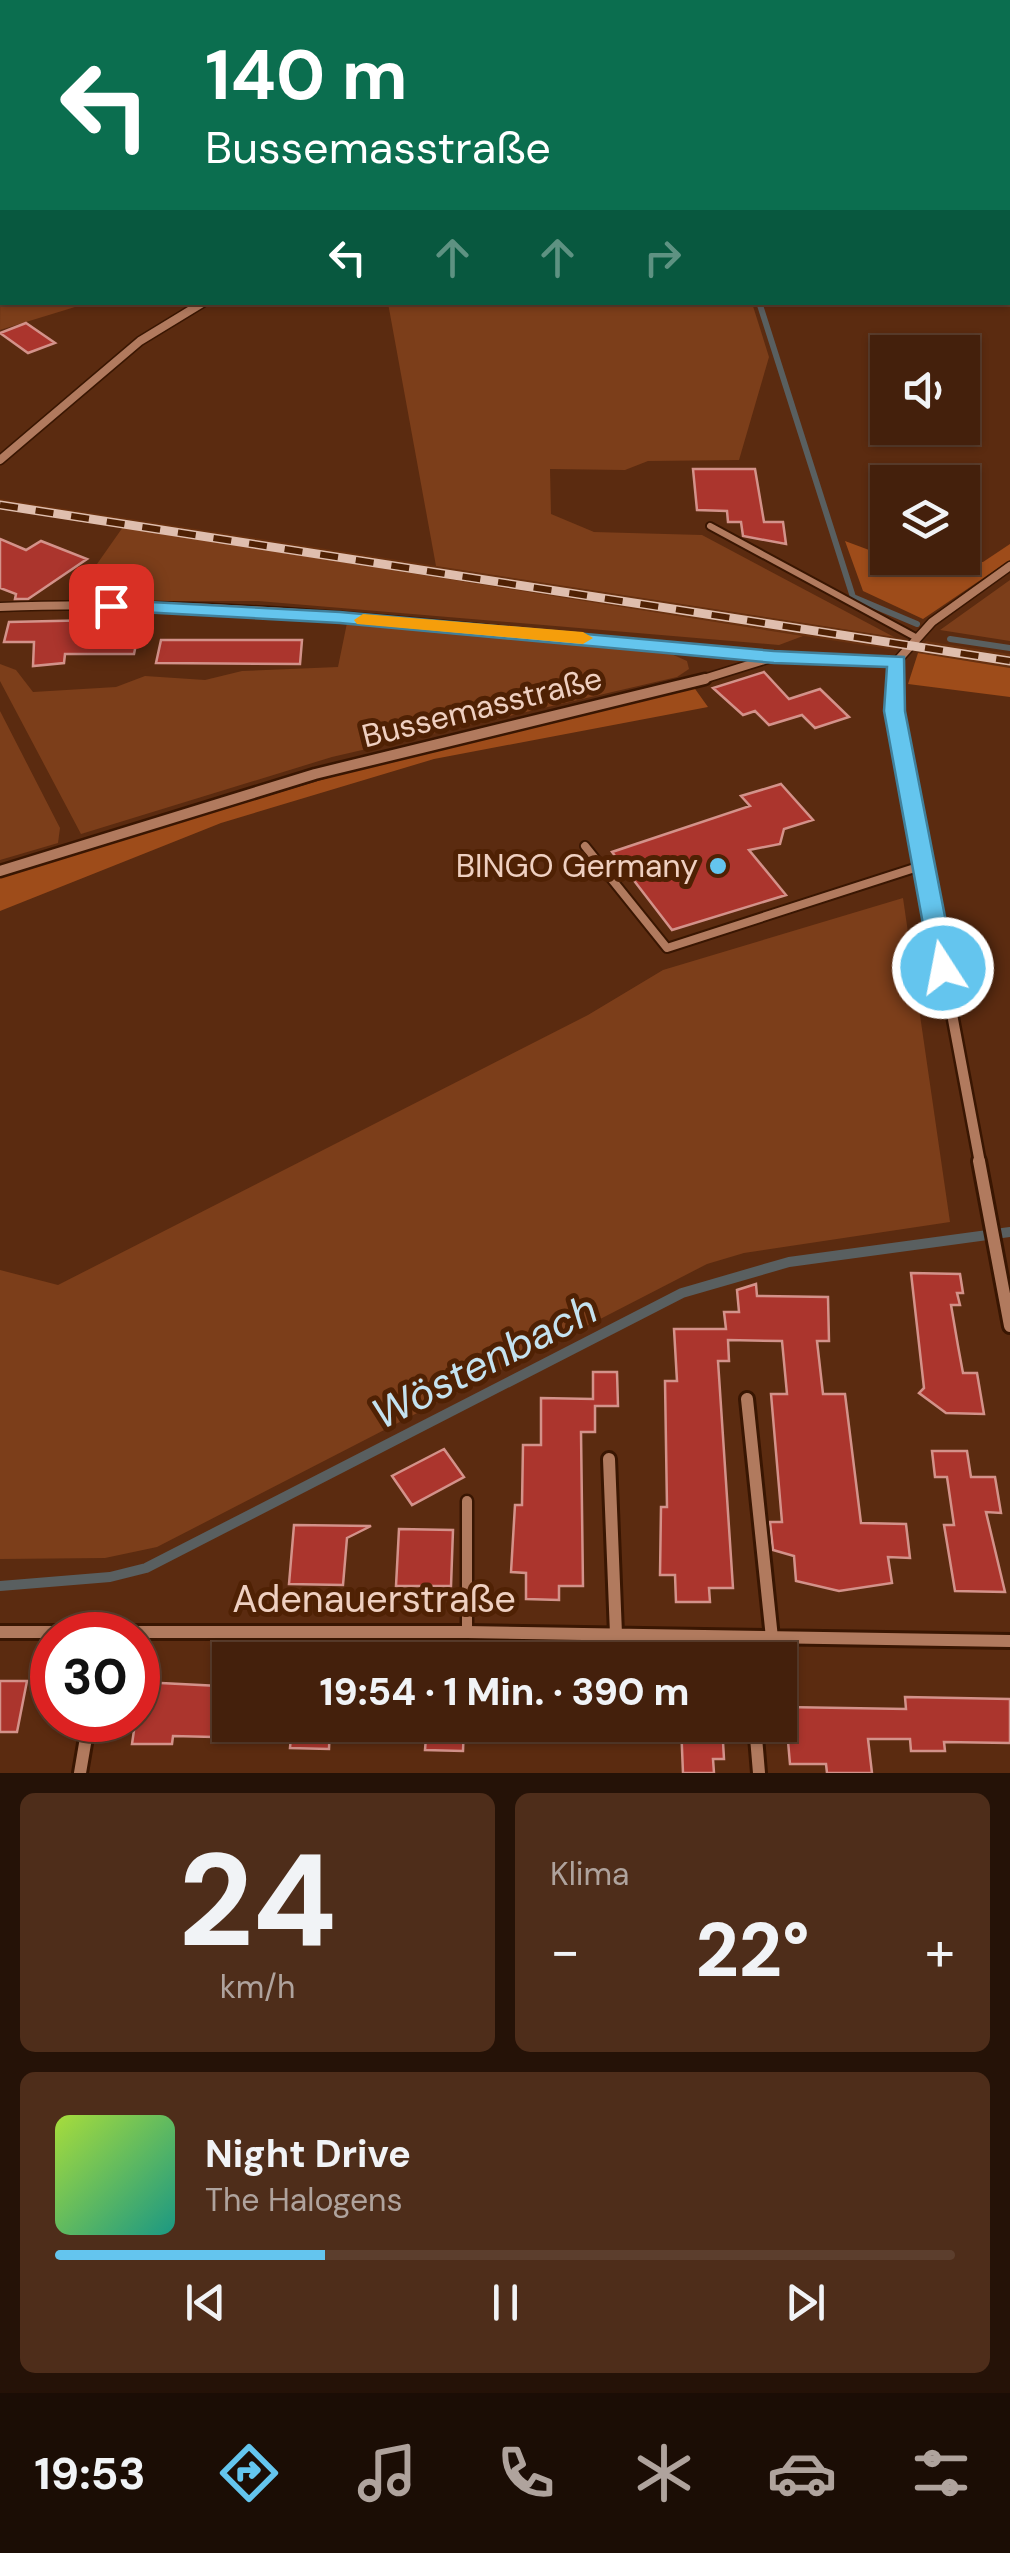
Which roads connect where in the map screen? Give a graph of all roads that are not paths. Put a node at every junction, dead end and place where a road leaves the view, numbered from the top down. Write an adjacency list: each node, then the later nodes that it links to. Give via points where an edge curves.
1 (199, 305): 2 (street, via 140,341)
2 (0, 460)
3 (710, 526): 6 (lane)
4 (1010, 566): 6 (street)
5 (0, 607): 7 (street, via 73,604 340,618)
6 (916, 638): 8 (street)
7 (774, 657): 8 (street, Bussemasstraße); 11 (street, Bussemasstraße, via 316,774)
8 (897, 661): 10 (street, via 895,711)
9 (585, 846): 10 (lane, via 666,948)
10 (924, 865): 12 (street)
11 (0, 870)
12 (1010, 1326)
13 (747, 1398): 22 (street)
14 (609, 1459): 20 (street)
15 (467, 1501): 18 (lane)
16 (0, 1632): 17 (street, Adenauerstraße)
17 (30, 1632)
18 (468, 1632): 19 (street, Adenauerstraße); 20 (street, Adenauerstraße)
19 (160, 1633)
20 (616, 1634): 21 (street, Adenauerstraße)
21 (748, 1637): 22 (street, Adenauerstraße); 24 (street)
22 (772, 1638): 23 (street, Adenauerstraße)
23 (1010, 1641)
24 (748, 1642)
25 (85, 1742): 27 (street)
26 (756, 1742): 28 (street)
27 (80, 1773)
28 (759, 1773)

